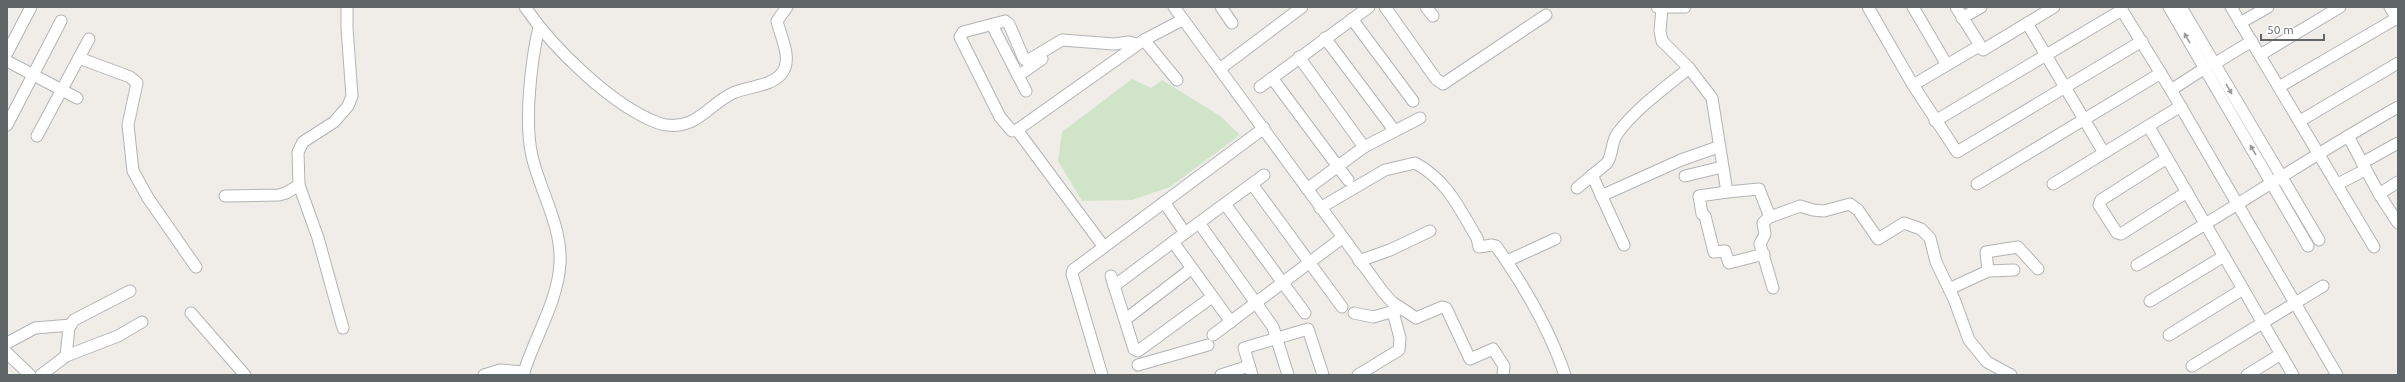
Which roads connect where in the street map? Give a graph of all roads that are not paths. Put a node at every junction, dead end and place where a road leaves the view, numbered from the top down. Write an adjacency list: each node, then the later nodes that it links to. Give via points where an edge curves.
1 (31, 7): 44 (street)
2 (347, 7): 101 (street, via 352,96 348,106 334,122 303,142 298,152)
3 (525, 7): 36 (street)
4 (787, 7): 36 (street, via 777,20 786,55 786,65 782,73 765,85 747,87 732,94 691,121 676,126 658,123 626,106 566,59)
5 (1174, 7): 31 (street)
6 (1302, 7): 53 (street)
7 (1385, 7): 25 (street, via 1436,79 1443,84)
8 (1426, 7): 26 (street)
9 (1685, 7): 22 (street)
10 (1868, 7): 60 (street)
11 (1913, 7): 51 (street)
12 (1956, 7): 27 (street)
13 (1981, 7): 27 (street)
14 (2169, 7): 52 (street, one-way to 14)
15 (2181, 7): 52 (street)
16 (2231, 7): 33 (street)
17 (2268, 7): 33 (street)
18 (2340, 7): 45 (street)
19 (2390, 7): 29 (street)
20 (1224, 8): 34 (street)
21 (1365, 8): 28 (street)
22 (1660, 8): 54 (street, via 1662,41)
23 (2048, 9): 32 (street)
24 (2121, 9): 40 (street); 46 (street)
25 (1546, 15)
26 (1433, 16)
27 (1962, 18): 43 (street)
28 (1352, 19): 37 (street); 68 (street)
29 (2397, 19): 62 (street)
30 (61, 20): 56 (street)
31 (1182, 20): 42 (street); 53 (street)
32 (2027, 23): 43 (street, via 1985,50); 46 (street)
33 (2240, 23): 41 (street)
34 (1232, 24)
35 (992, 25): 39 (street, via 1004,21 1008,23 1026,60 1062,40); 57 (street); 78 (street, via 963,32 960,37 1000,117 1009,129)
36 (539, 27): 168 (street, via 530,82 529,136 532,156 560,248 560,265 552,301)
37 (1326, 38): 47 (street); 79 (street)
38 (89, 40): 48 (street)
39 (1071, 40): 42 (street, via 1114,44); 57 (street)
40 (2142, 41): 55 (street); 63 (street)
41 (2252, 41): 45 (street); 52 (street)
42 (1140, 42): 59 (street); 78 (street)
43 (1979, 46): 51 (street)
44 (7, 53)
45 (2260, 54): 62 (street)
46 (2046, 55): 63 (street); 73 (street)
47 (1300, 57): 58 (street); 83 (street)
48 (79, 58): 64 (street); 133 (street, via 130,77 137,83 128,125 133,171 148,198)
49 (7, 61): 56 (street)
50 (2398, 63): 74 (street)
51 (1947, 65): 60 (street)
52 (2210, 66): 65 (street); 95 (street)
53 (1221, 68): 77 (street)
54 (1689, 68): 84 (street, via 1712,98); 92 (street, via 1626,124 1612,144 1610,158)
55 (2161, 73): 65 (street); 72 (street)
56 (33, 75): 64 (street); 75 (street)
57 (1018, 76): 66 (street)
58 (1272, 78): 61 (street); 88 (street)
59 (1177, 80)
60 (1913, 85): 73 (street)
61 (1260, 87)
62 (2279, 87): 74 (street)
63 (2066, 88): 72 (street); 73 (street, via 1957,152)
64 (61, 90): 67 (street); 80 (street)
65 (2171, 90): 69 (street)
66 (1026, 91)
67 (77, 98)
68 (1413, 100)
69 (2181, 106): 76 (street); 111 (street)
70 (2398, 107): 81 (street)
71 (1420, 118): 79 (street)
72 (2085, 120): 86 (street); 98 (street)
73 (1935, 121)
74 (2300, 121): 85 (street)
75 (7, 125)
76 (2149, 127): 86 (street); 87 (street)
77 (1264, 128): 103 (street); 109 (street)
78 (1017, 130): 125 (street)
79 (1394, 130): 83 (street)
80 (37, 136)
81 (2348, 136): 85 (street); 89 (street)
82 (2398, 143): 89 (street)
83 (1364, 146): 88 (street)
84 (1718, 147): 90 (street); 108 (street)
85 (2318, 152): 95 (street); 100 (street)
86 (2104, 153): 99 (street)
87 (2167, 158): 105 (street); 105 (street, via 2101,200 2099,205 2117,234 2121,234)
88 (1338, 166): 94 (street); 103 (street)
89 (2364, 166): 100 (street); 106 (street)
90 (1722, 167): 93 (street); 104 (street)
91 (1264, 175): 97 (street)
92 (1592, 175): 102 (street); 108 (street)
93 (1685, 176)
94 (1348, 180)
95 (2277, 181): 111 (street); 121 (street); 124 (street)
96 (2398, 182): 106 (street)
97 (1252, 184): 110 (street); 131 (street)
98 (1977, 184)
99 (2053, 184)
100 (2338, 184): 126 (street)
101 (299, 185): 107 (street, via 286,193); 158 (street, via 318,238)
102 (1577, 188)
103 (1307, 190): 112 (street)
104 (1727, 192): 113 (street, via 1759,189); 127 (street, via 1699,196 1714,252 1726,251 1729,263)
105 (2187, 192): 116 (street)
106 (2379, 194): 115 (street)
107 (225, 196)
108 (1601, 196): 123 (street)
109 (1164, 202): 118 (street); 125 (street)
110 (1225, 204): 114 (street); 138 (street)
111 (2238, 205): 116 (street); 147 (street)
112 (1320, 208): 119 (street); 130 (street, via 1385,170 1415,163 1431,171 1442,182 1477,238 1479,247 1494,245)
113 (1769, 216): 127 (street, via 1763,225 1765,234 1760,244); 141 (street, via 1800,206 1824,211 1850,204 1858,210 1878,239 1904,223 1912,225 1921,229 1930,238 1936,262)
114 (1199, 223): 118 (street); 146 (street)
115 (2398, 223)
116 (2206, 224): 128 (street); 132 (street)
117 (1430, 230): 129 (street, via 1390,250)
118 (1185, 233): 122 (street)
119 (1342, 238): 129 (street); 131 (street)
120 (1555, 239): 130 (street)
121 (2319, 240)
122 (1173, 242): 134 (street); 153 (street, via 1112,281)
123 (1624, 245)
124 (2308, 246)
125 (1104, 247): 173 (street, via 1072,272)
126 (2374, 247)
127 (1764, 254): 140 (street)
128 (2224, 256): 142 (street); 145 (street)
129 (1359, 261): 149 (street)
130 (1507, 261): 179 (street, via 1532,300)
131 (1310, 263): 138 (street); 148 (street)
132 (2137, 265)
133 (196, 268)
134 (1191, 268): 144 (street); 153 (street)
135 (2038, 269): 137 (street, via 2017,247 1986,252)
136 (2014, 270): 137 (street)
137 (1988, 271): 141 (street)
138 (1282, 283): 146 (street); 151 (street)
139 (2323, 286): 147 (street)
140 (1773, 288)
141 (1949, 289): 180 (street, via 1969,340 1987,362)
142 (2243, 289): 156 (street); 159 (street)
143 (130, 291): 157 (street, via 74,320)
144 (1212, 296): 153 (street, via 1139,350 1134,349); 155 (street)
145 (2150, 301)
146 (1257, 302): 155 (street); 160 (street, via 1273,327)
147 (2296, 303): 156 (street); 183 (street)
148 (1342, 307)
149 (1397, 310): 152 (street, via 1373,317); 177 (street, via 1399,350); 178 (street, via 1416,318 1442,307 1446,308 1470,359 1493,349 1504,366)
150 (191, 313): 171 (street)
151 (1305, 313)
152 (1354, 313)
153 (1126, 320)
154 (142, 322): 164 (street, via 118,336)
155 (1231, 322): 166 (street, via 1210,340)
156 (2262, 323): 163 (street); 165 (street)
157 (71, 325): 161 (street, via 35,328); 164 (street)
158 (343, 328)
159 (2169, 335)
160 (1276, 338): 167 (street, via 1244,348); 175 (street); 176 (street, via 1308,329)
161 (7, 343)
162 (7, 353): 169 (street)
163 (2281, 354): 181 (street); 182 (street)
164 (66, 356): 170 (street)
165 (2192, 366)
166 (1138, 367)
167 (1251, 371): 174 (street)
168 (523, 373): 172 (street, via 500,370)
169 (30, 375)
170 (41, 375)
171 (245, 375)
172 (484, 375)
173 (1102, 375)
174 (1221, 375)
175 (1288, 375)
176 (1323, 375)
177 (1358, 375)
178 (1503, 375)
179 (1565, 375)
180 (2011, 375)
181 (2247, 375)
182 (2293, 375)
183 (2337, 375)

